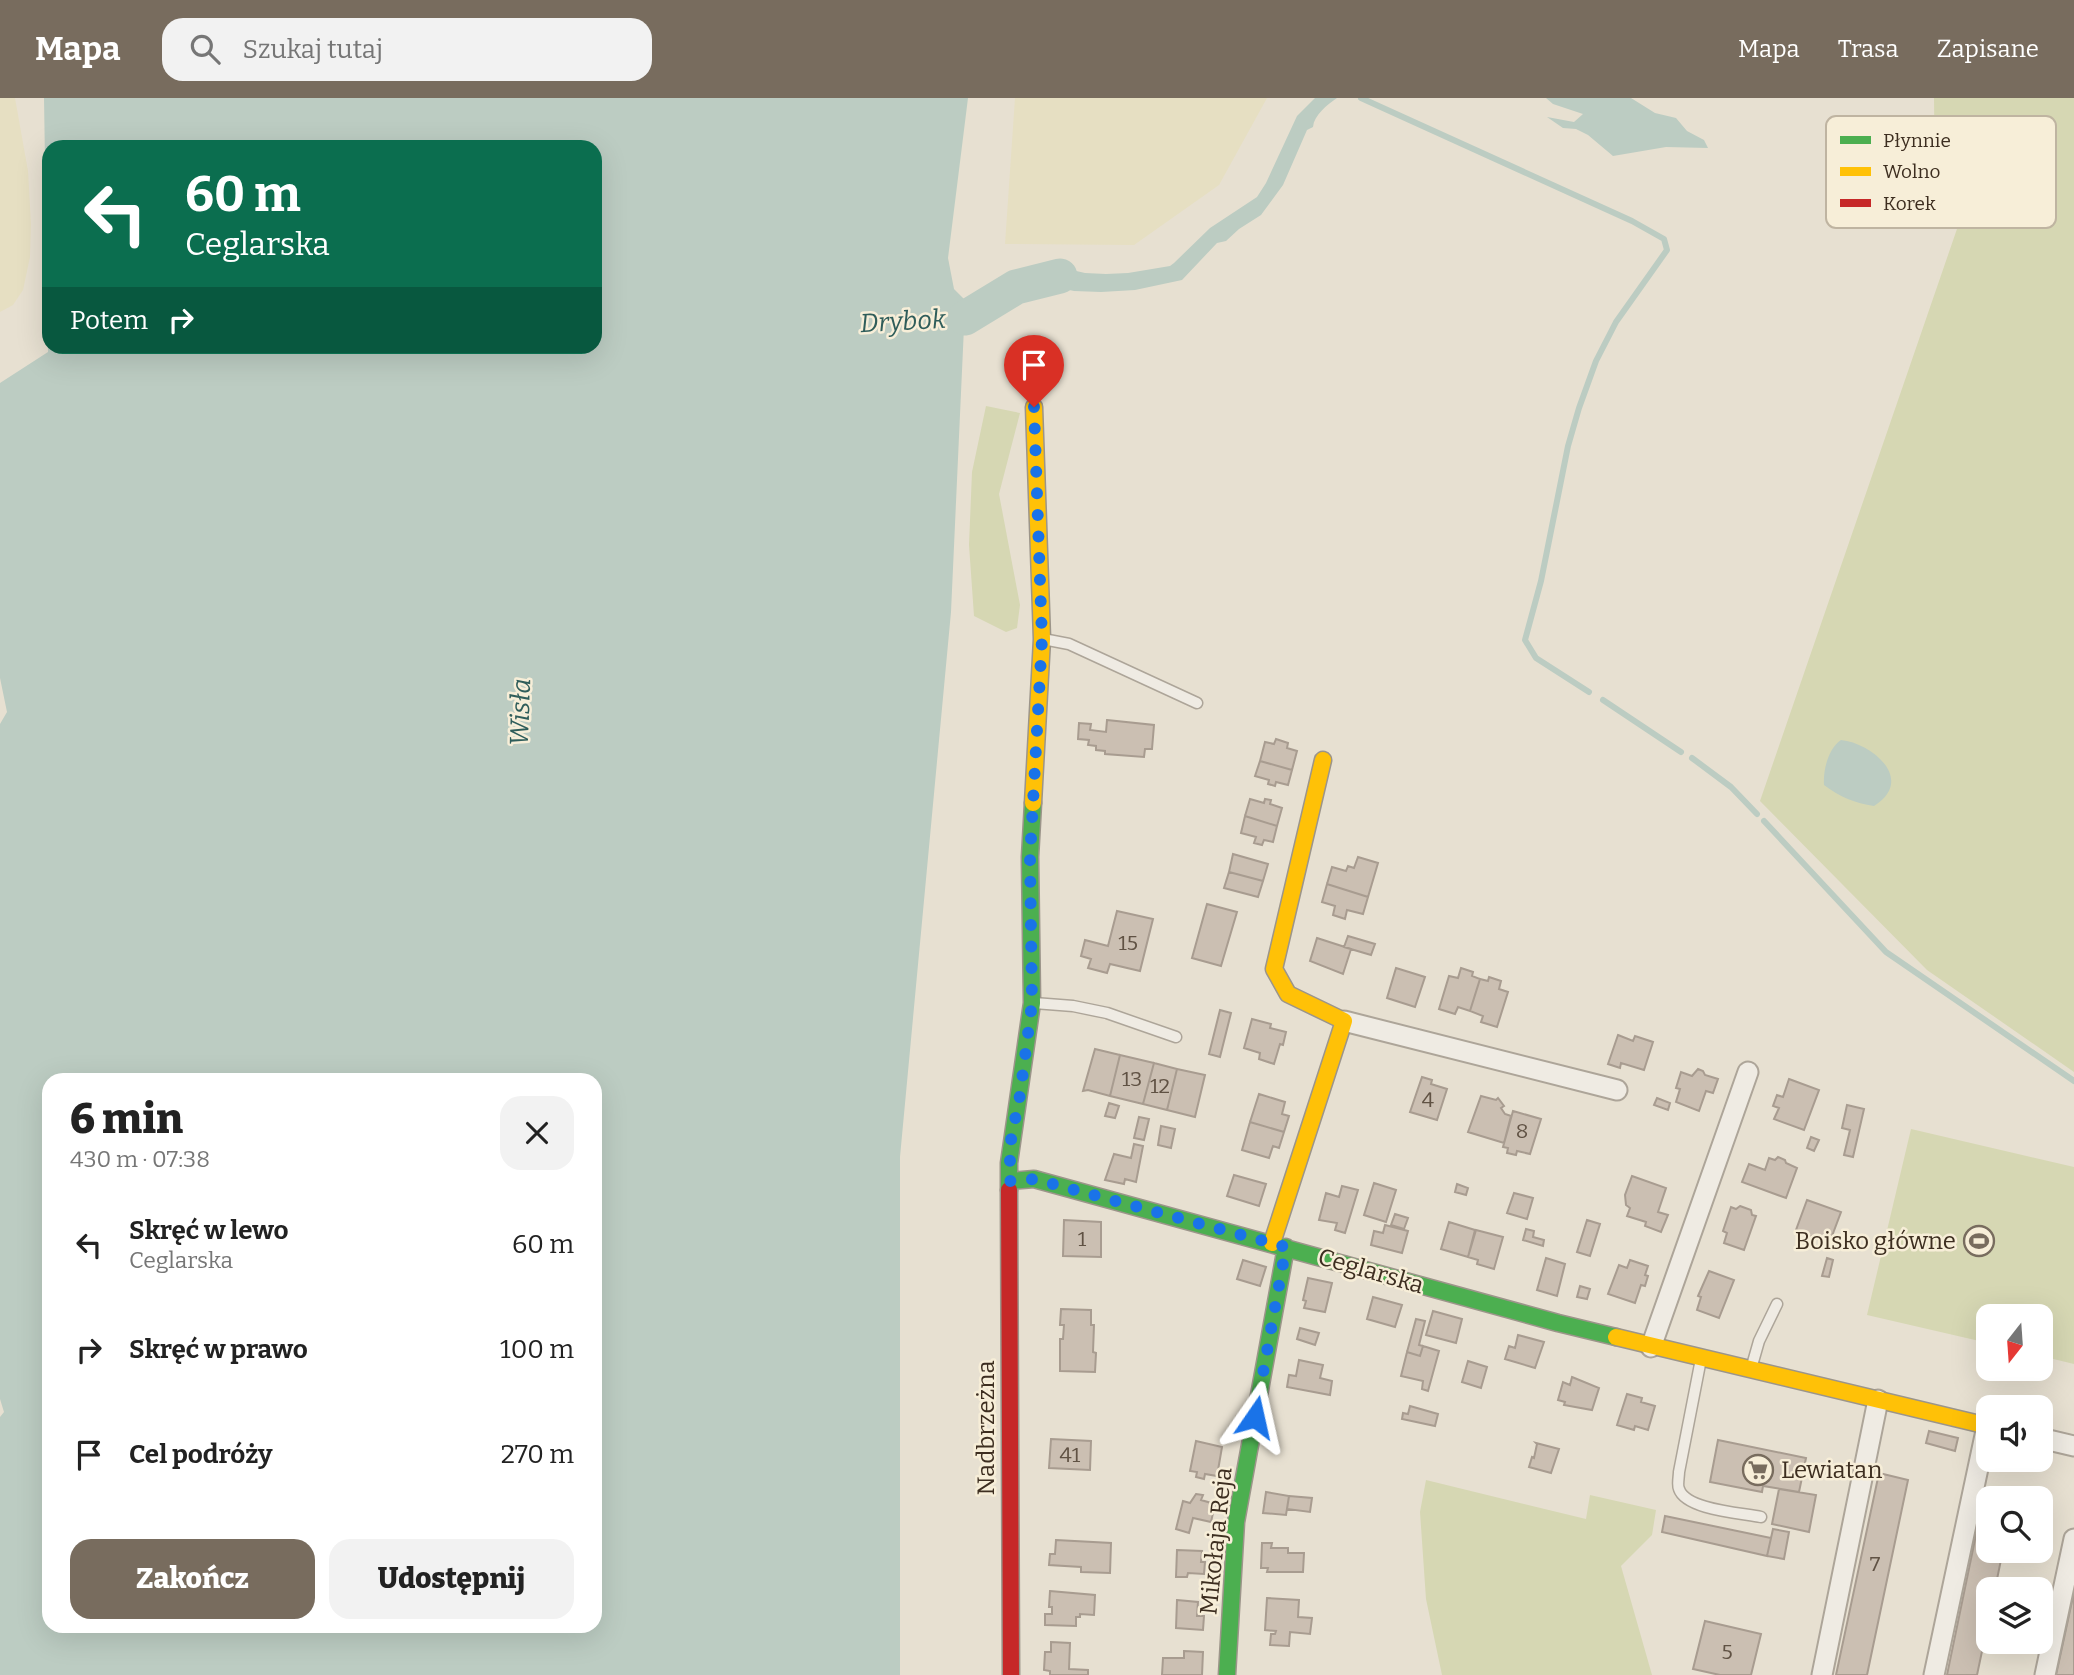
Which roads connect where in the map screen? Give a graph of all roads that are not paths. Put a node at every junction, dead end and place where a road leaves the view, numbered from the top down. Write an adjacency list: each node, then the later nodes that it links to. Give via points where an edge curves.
1 (1034, 407): 2 (street, Nadbrzeżna)
2 (1042, 639): 3 (lane, via 1069,644); 5 (street, Nadbrzeżna, via 1030,857)
3 (1197, 703)
4 (1323, 760): 6 (street, via 1274,969 1288,995)
5 (1032, 1003): 7 (lane, via 1107,1013); 10 (street, Nadbrzeżna)
6 (1344, 1021): 9 (street); 11 (street, Mikołaja Reja)
7 (1176, 1037)
8 (1748, 1072): 13 (street)
9 (1617, 1090)
10 (1009, 1181): 11 (street, Ceglarska, via 1034,1179); 23 (street, Nadbrzeżna)
11 (1279, 1245): 13 (street, Ceglarska); 24 (street, Mikołaja Reja, via 1236,1522)
12 (1777, 1304): 15 (lane)
13 (1651, 1347): 14 (street, Ceglarska)
14 (1701, 1359): 15 (street, Ceglarska); 21 (lane, via 1678,1488 1694,1505)
15 (1751, 1370): 16 (street, Ceglarska)
16 (1878, 1400): 17 (street, Ceglarska); 25 (street)
17 (1976, 1423)
18 (2053, 1441): 19 (street)
19 (2074, 1446)
20 (1977, 1472): 26 (street)
21 (1761, 1517)
22 (2074, 1539): 27 (street)
23 (1011, 1675)
24 (1227, 1675)
25 (1822, 1675)
26 (1934, 1675)
27 (2045, 1675)

